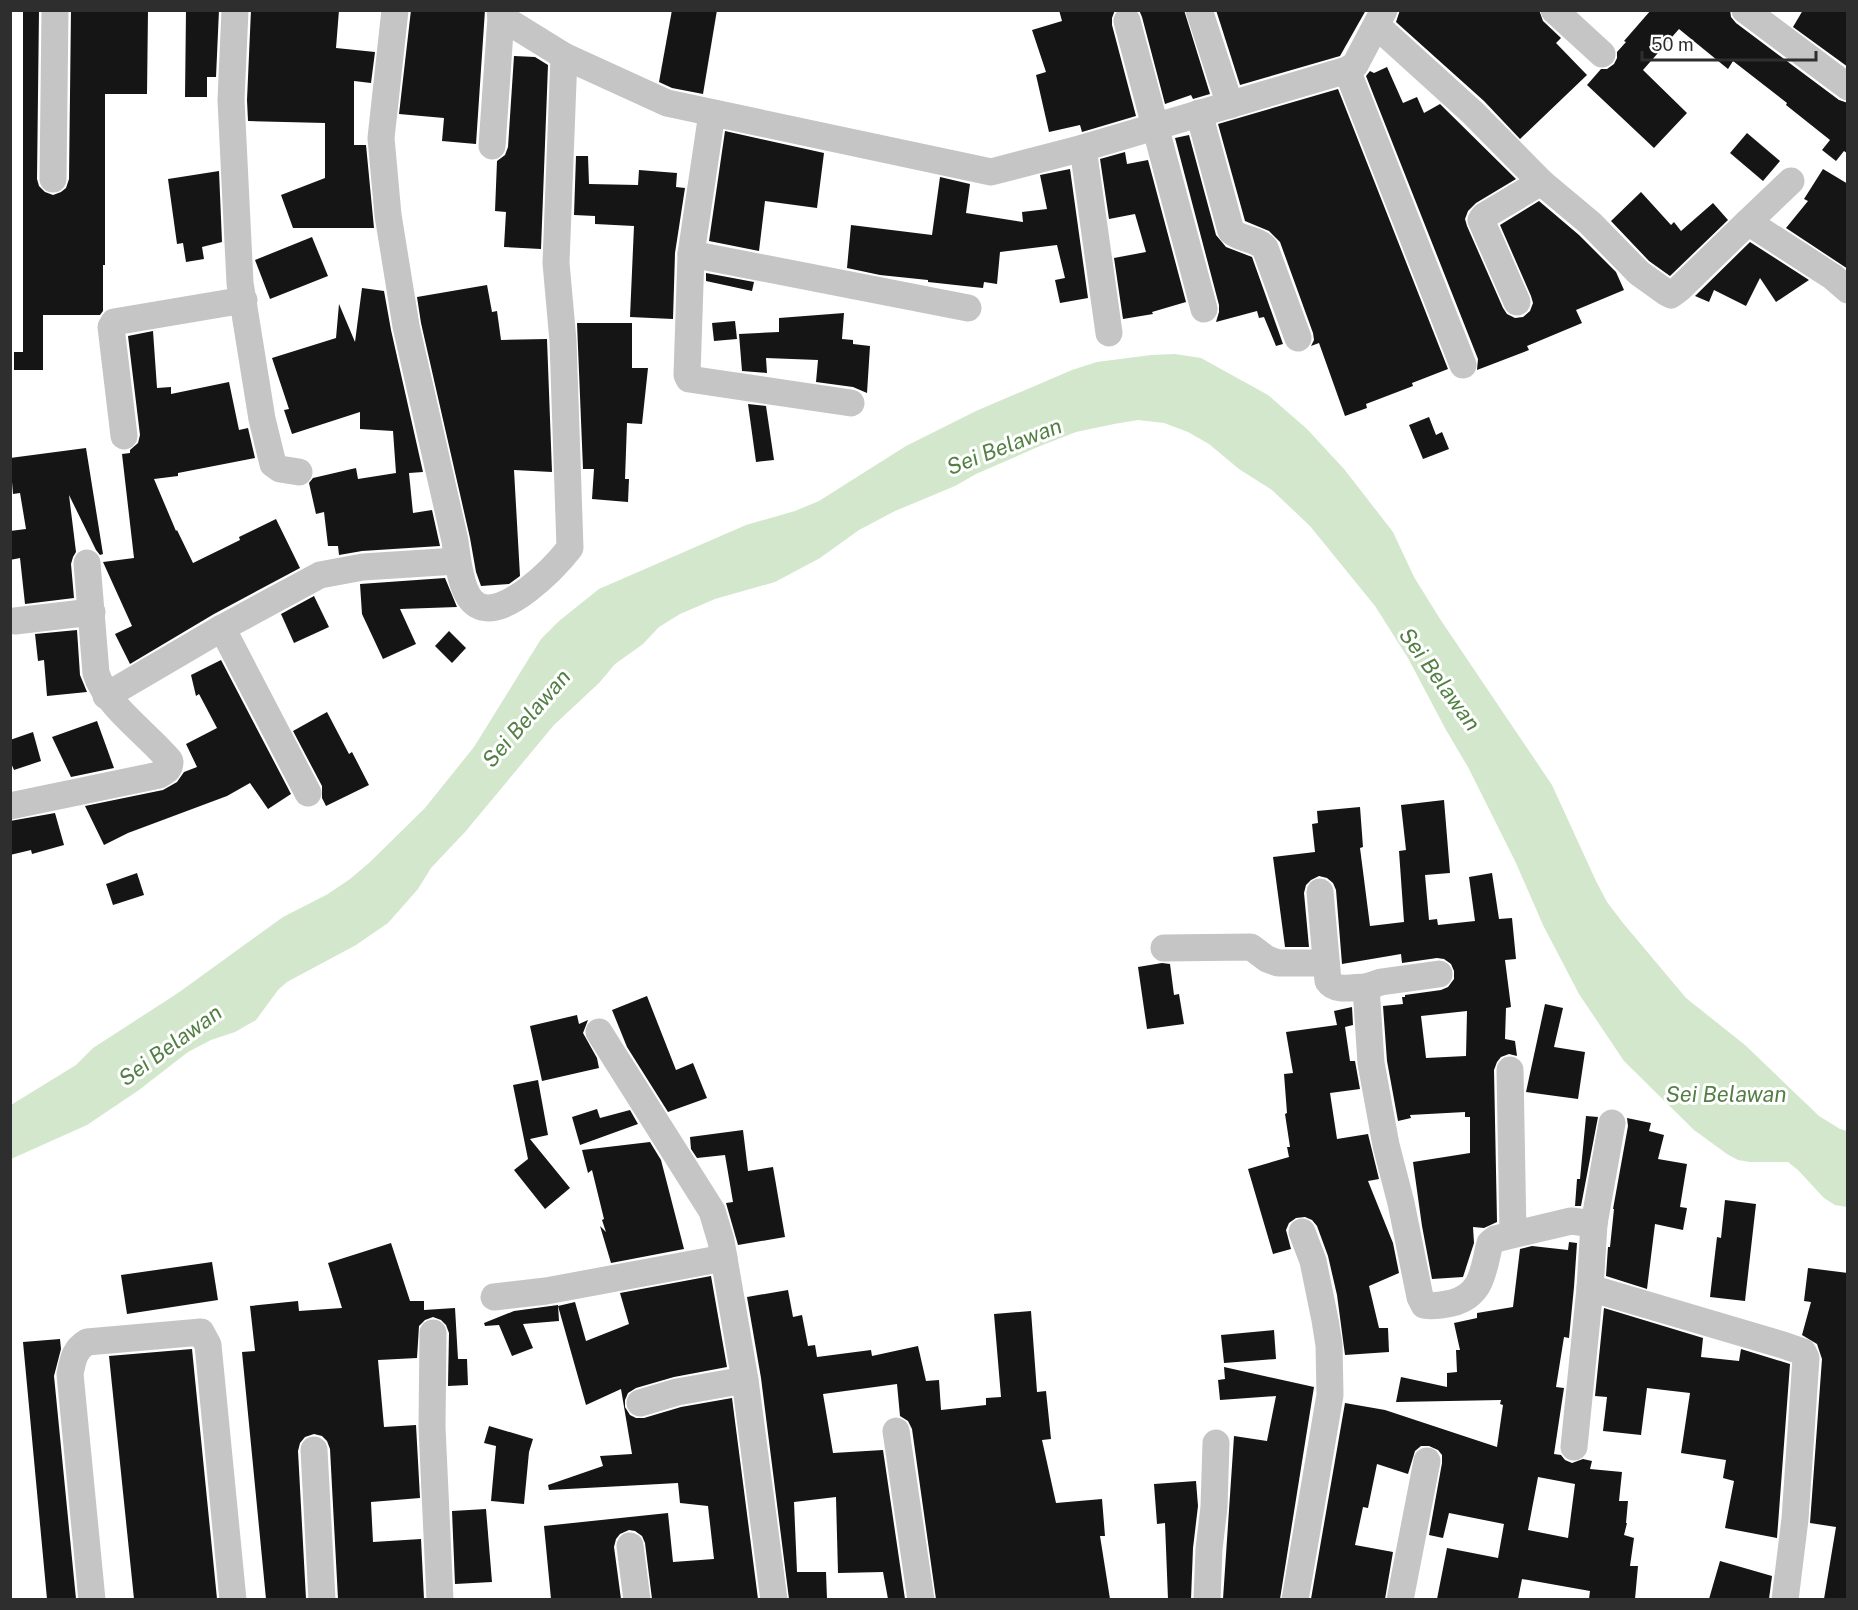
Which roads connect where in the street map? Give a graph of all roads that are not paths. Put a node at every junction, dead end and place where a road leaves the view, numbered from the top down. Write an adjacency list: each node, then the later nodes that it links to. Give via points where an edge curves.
1 (56, 10): 20 (street)
2 (235, 10): 26 (street, via 231,100)
3 (395, 10): 36 (street, via 381,138 388,215 406,326)
4 (1199, 10): 14 (street)
5 (1554, 10): 10 (street)
6 (1745, 10): 13 (street)
7 (500, 14): 11 (street); 18 (street)
8 (1381, 18): 12 (street, via 1355,65); 22 (street)
9 (1127, 21): 17 (street)
10 (1602, 54)
11 (564, 56): 15 (street, via 667,103); 36 (street, via 556,263 563,341 570,548 555,568 524,593 491,608 477,605 468,596)
12 (1347, 70): 14 (street); 32 (street)
13 (1848, 87)
14 (1230, 105): 16 (street)
15 (712, 112): 19 (street, via 991,172); 24 (street)
16 (1199, 113): 17 (street); 31 (street, via 1232,231 1237,237 1260,242 1264,248)
17 (1156, 126): 19 (street); 29 (street)
18 (492, 146)
19 (1083, 148): 30 (street)
20 (53, 179)
21 (1791, 181): 23 (street)
22 (1541, 182): 23 (street, via 1590,223 1639,273 1671,294); 27 (street, via 1481,220)
23 (1748, 222): 25 (street)
24 (691, 254): 28 (street); 33 (street, via 689,379)
25 (1848, 290)
26 (243, 300): 34 (street, via 114,322 111,327); 35 (street, via 273,464)
27 (1517, 302)
28 (969, 308)
29 (1204, 309)
30 (1109, 333)
31 (1298, 338)
32 (1463, 365)
33 (851, 403)
34 (124, 436)
35 (299, 472)
36 (457, 561): 40 (street, via 363,567 320,575)
37 (87, 563): 38 (street)
38 (92, 612): 39 (street); 41 (street, via 96,673)
39 (15, 621)
40 (222, 628): 41 (street); 42 (street)
41 (106, 696): 43 (street, via 160,748 170,761 167,771)
42 (308, 793)
43 (10, 806)
44 (1320, 892): 46 (street)
45 (1164, 948): 46 (street, via 1251,947 1278,963)
46 (1325, 963): 48 (street, via 1331,986)
47 (1439, 974): 48 (street)
48 (1366, 987): 54 (street, via 1371,1063 1424,1305 1444,1305 1472,1294 1479,1285 1490,1243)
49 (599, 1032): 55 (street, via 712,1211)
50 (1510, 1070): 54 (street)
51 (1612, 1123): 52 (street)
52 (1594, 1224): 54 (street, via 1571,1221); 56 (street)
53 (1302, 1232): 75 (street, via 1325,1320 1330,1395)
54 (1514, 1234)
55 (724, 1258): 57 (street); 59 (street)
56 (1590, 1288): 63 (street); 77 (street, via 1783,1345 1806,1358 1796,1508)
57 (494, 1297)
58 (433, 1333): 70 (street, via 432,1426)
59 (746, 1380): 60 (street); 72 (street)
60 (640, 1403)
61 (896, 1431): 73 (street)
62 (1216, 1443): 74 (street)
63 (1574, 1447)
64 (314, 1450): 69 (street)
65 (1427, 1461): 76 (street)
66 (630, 1546): 71 (street)
67 (92, 1599): 68 (street, via 70,1374 73,1357 87,1342 201,1332 208,1345)
68 (233, 1599)
69 (322, 1599)
70 (440, 1599)
71 (637, 1599)
72 (774, 1599)
73 (921, 1599)
74 (1207, 1599)
75 (1295, 1599)
76 (1400, 1599)
77 (1785, 1599)

